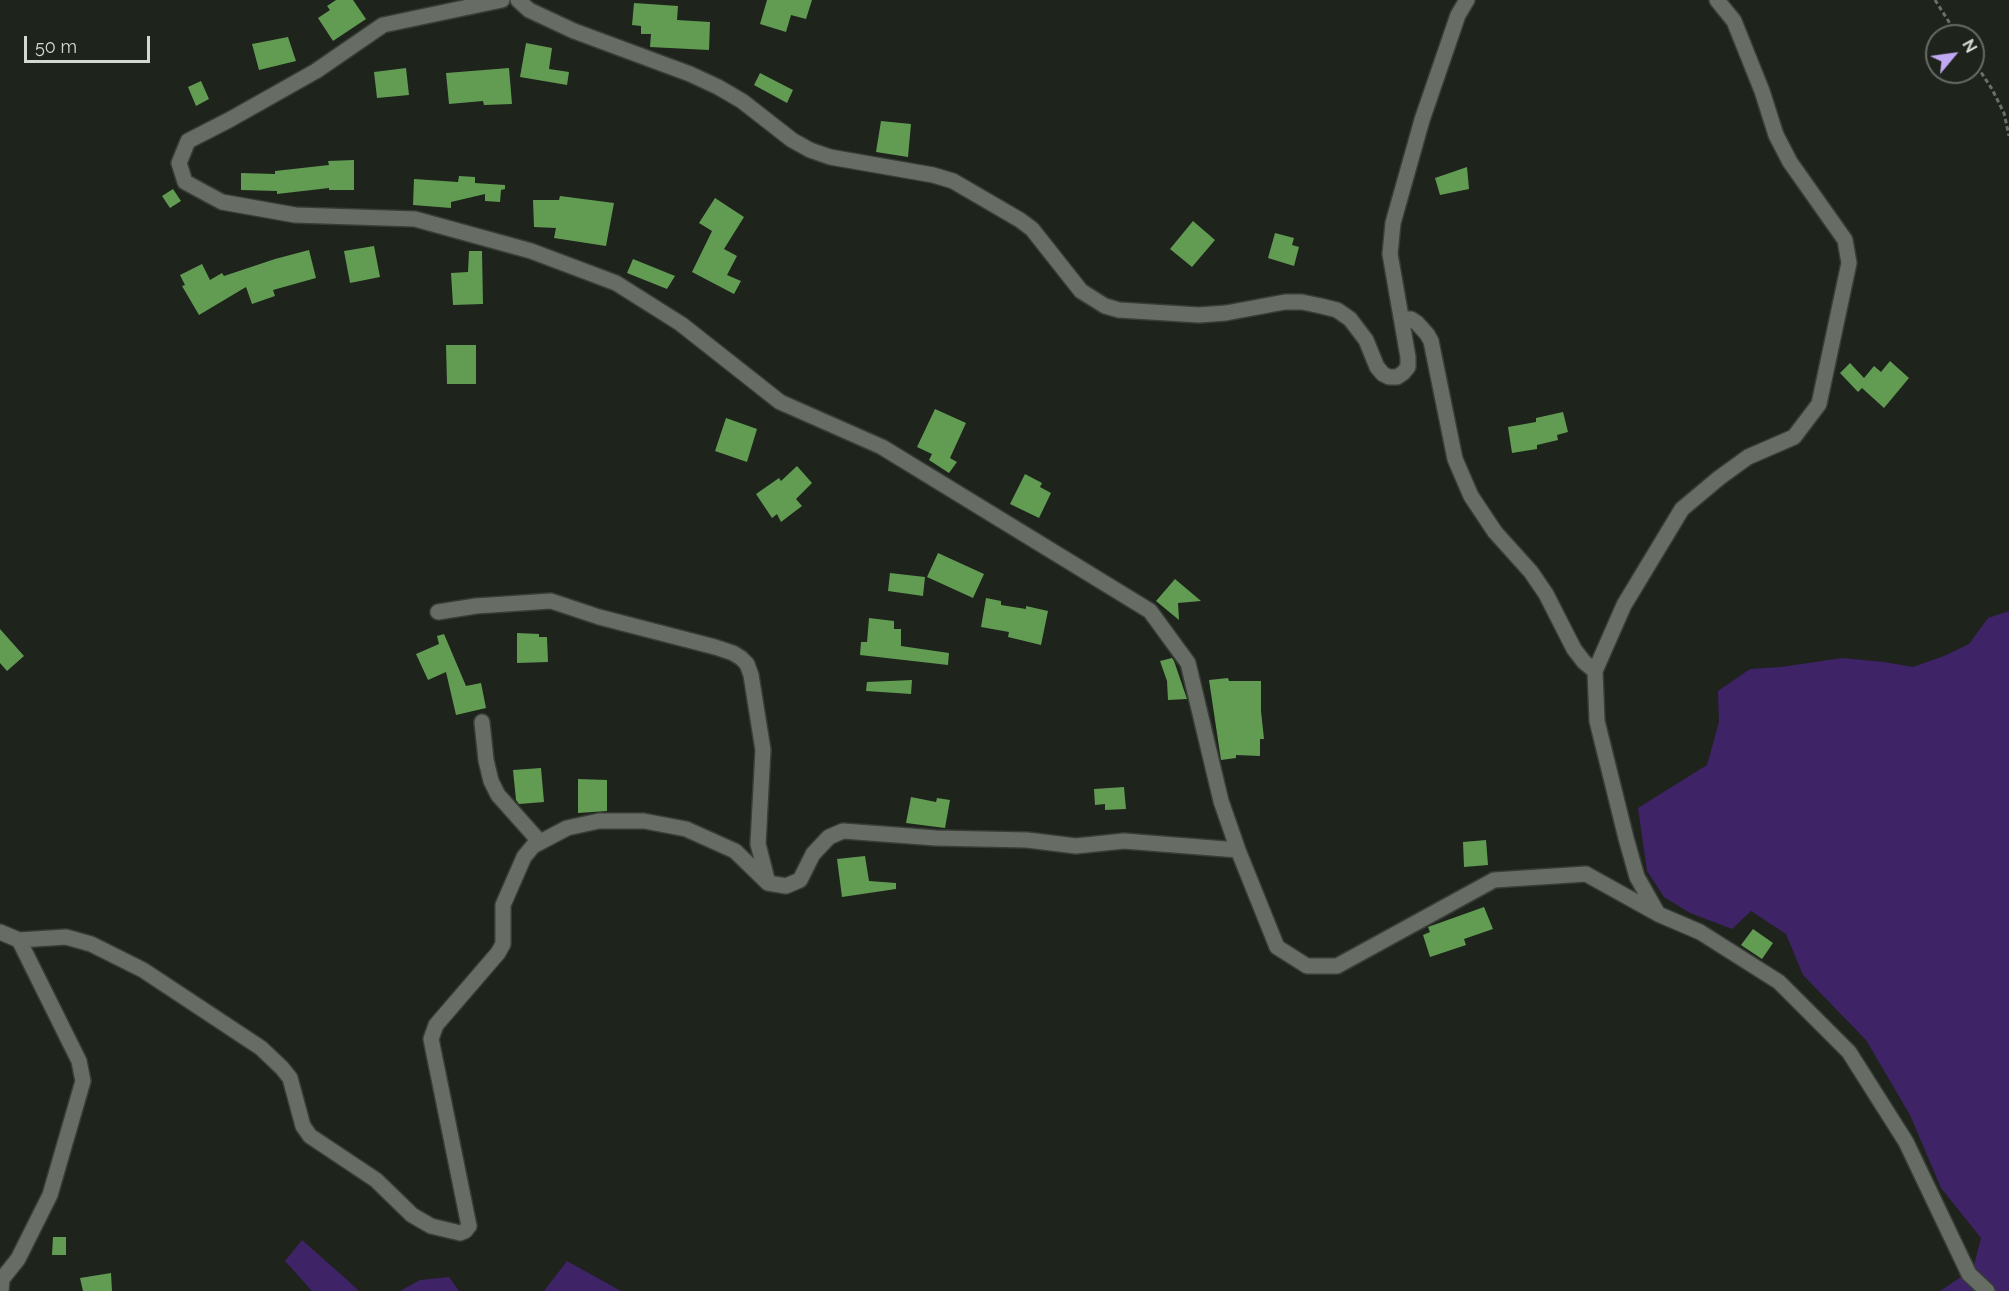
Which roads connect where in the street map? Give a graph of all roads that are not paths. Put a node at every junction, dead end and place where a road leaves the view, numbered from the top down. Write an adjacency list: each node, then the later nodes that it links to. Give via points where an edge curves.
1 (502, 0): 10 (street, via 383,25 316,71 188,141 180,163 186,182 222,202 295,215 415,219 531,251 616,283 681,324 780,402 882,447 1150,611 1188,663 1221,801)
2 (518, 0): 5 (street, via 529,10 574,31 718,87 810,150 933,175 961,186 1020,220 1081,291 1105,306 1199,315 1285,302 1321,306 1350,319 1366,340 1377,367 1389,377 1408,367)
3 (1467, 0): 5 (street, via 1458,15 1422,120 1390,240)
4 (1717, 0): 7 (street, via 1734,21 1776,135 1790,162 1845,240 1849,262 1819,404 1794,437 1749,458 1682,509 1624,605)
5 (1402, 319): 7 (street, via 1417,323 1431,341 1455,459 1471,496 1495,532 1536,578 1579,656)
6 (438, 612): 11 (street, via 551,601 733,652 741,658 751,675 763,750 758,844)
7 (1595, 671): 12 (street, via 1597,721 1626,838 1637,877)
8 (482, 722): 9 (street, via 491,781 498,795)
9 (540, 842): 11 (street, via 567,828 600,821 644,821 686,829 735,851); 14 (street, via 524,856 512,880 504,905 503,944 436,1024 431,1039 469,1226 460,1233 431,1226 412,1215 376,1180 306,1133 290,1078 261,1048 143,970 91,944 66,937)
10 (1238, 850): 11 (street, via 1124,842 1076,846 843,831 829,837 813,854 800,880 786,886); 12 (street, via 1277,947 1307,966 1337,966 1494,880 1586,874)
11 (768, 883)
12 (1658, 914): 16 (street, via 1700,932 1779,982 1849,1052 1906,1142 1969,1274)
13 (0, 932): 14 (street)
14 (19, 940): 15 (street, via 80,1061 82,1081 50,1195 18,1259 2,1279)
15 (1, 1291)
16 (1987, 1291)

